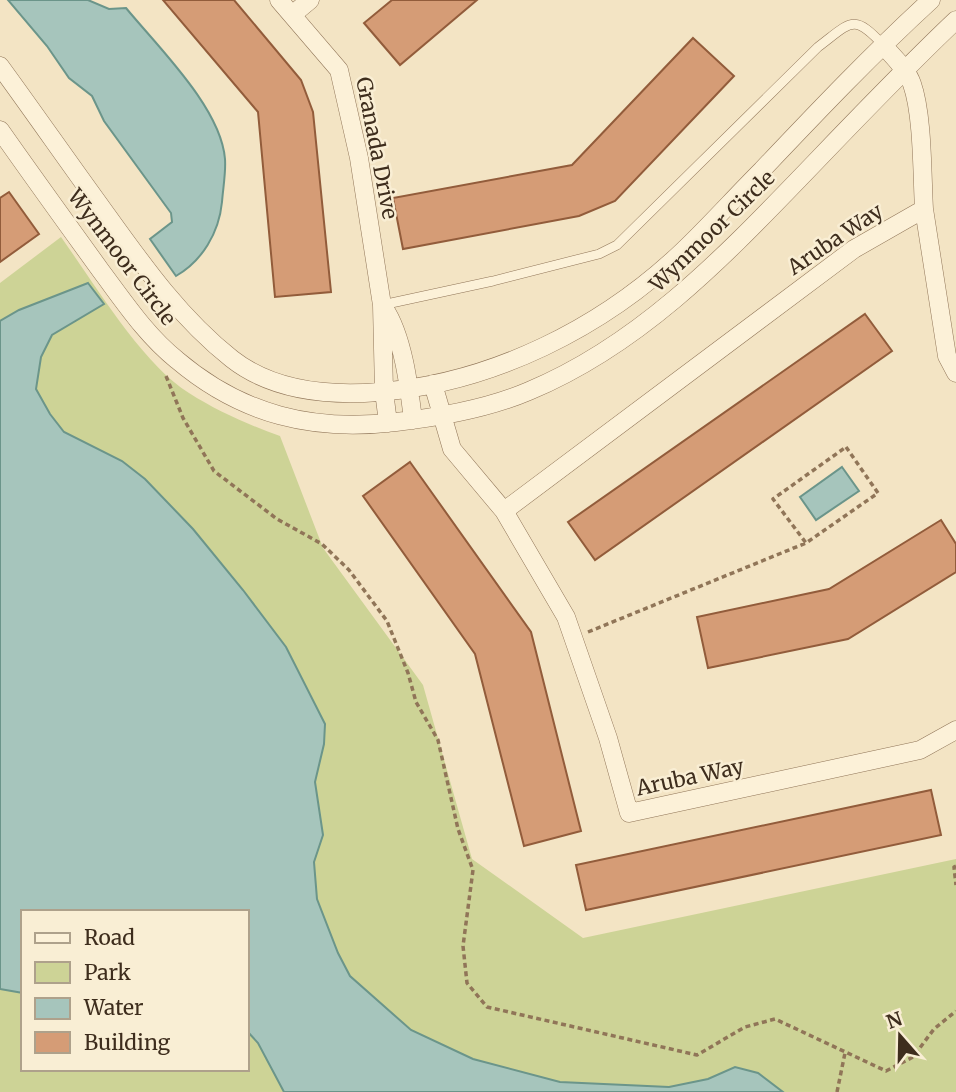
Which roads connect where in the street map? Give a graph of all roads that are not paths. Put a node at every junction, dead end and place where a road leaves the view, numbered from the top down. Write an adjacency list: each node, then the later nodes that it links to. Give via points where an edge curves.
1 (279, 0): 4 (street, Granada Drive)
2 (310, 0): 4 (street)
3 (931, 0): 6 (street, Wynmoor Circle)
4 (292, 15): 11 (street, Granada Drive, via 339,70 359,158)
5 (956, 20): 8 (street, Wynmoor Circle)
6 (883, 45): 8 (street); 11 (lane, via 865,26 856,24 827,40 617,245 573,261); 13 (street, Wynmoor Circle, via 683,251 628,296 579,329 516,359)
7 (0, 66): 15 (street, Wynmoor Circle, via 156,284 234,361 304,391)
8 (904, 70): 10 (street, via 912,84 918,117); 16 (street, Wynmoor Circle, via 720,261 654,318 593,359 528,392)
9 (0, 130): 18 (street, Wynmoor Circle, via 145,330 178,361 232,399 279,415 320,425)
10 (924, 209): 12 (street, via 947,356); 19 (street, Aruba Way, via 854,249)
11 (382, 305): 14 (street, Granada Drive, via 392,320); 15 (street, Granada Drive)
12 (956, 373)
13 (433, 384): 14 (street, Wynmoor Circle); 16 (street, Aruba Way)
14 (410, 389): 15 (street, Wynmoor Circle); 17 (street, Granada Drive)
15 (384, 391): 18 (street, Granada Drive)
16 (440, 416): 17 (street, Wynmoor Circle); 19 (street, Aruba Way, via 452,449)
17 (414, 420): 18 (street, Wynmoor Circle)
18 (388, 423)
19 (504, 511): 20 (street, Aruba Way, via 566,617 629,813 920,750)
20 (956, 730)

